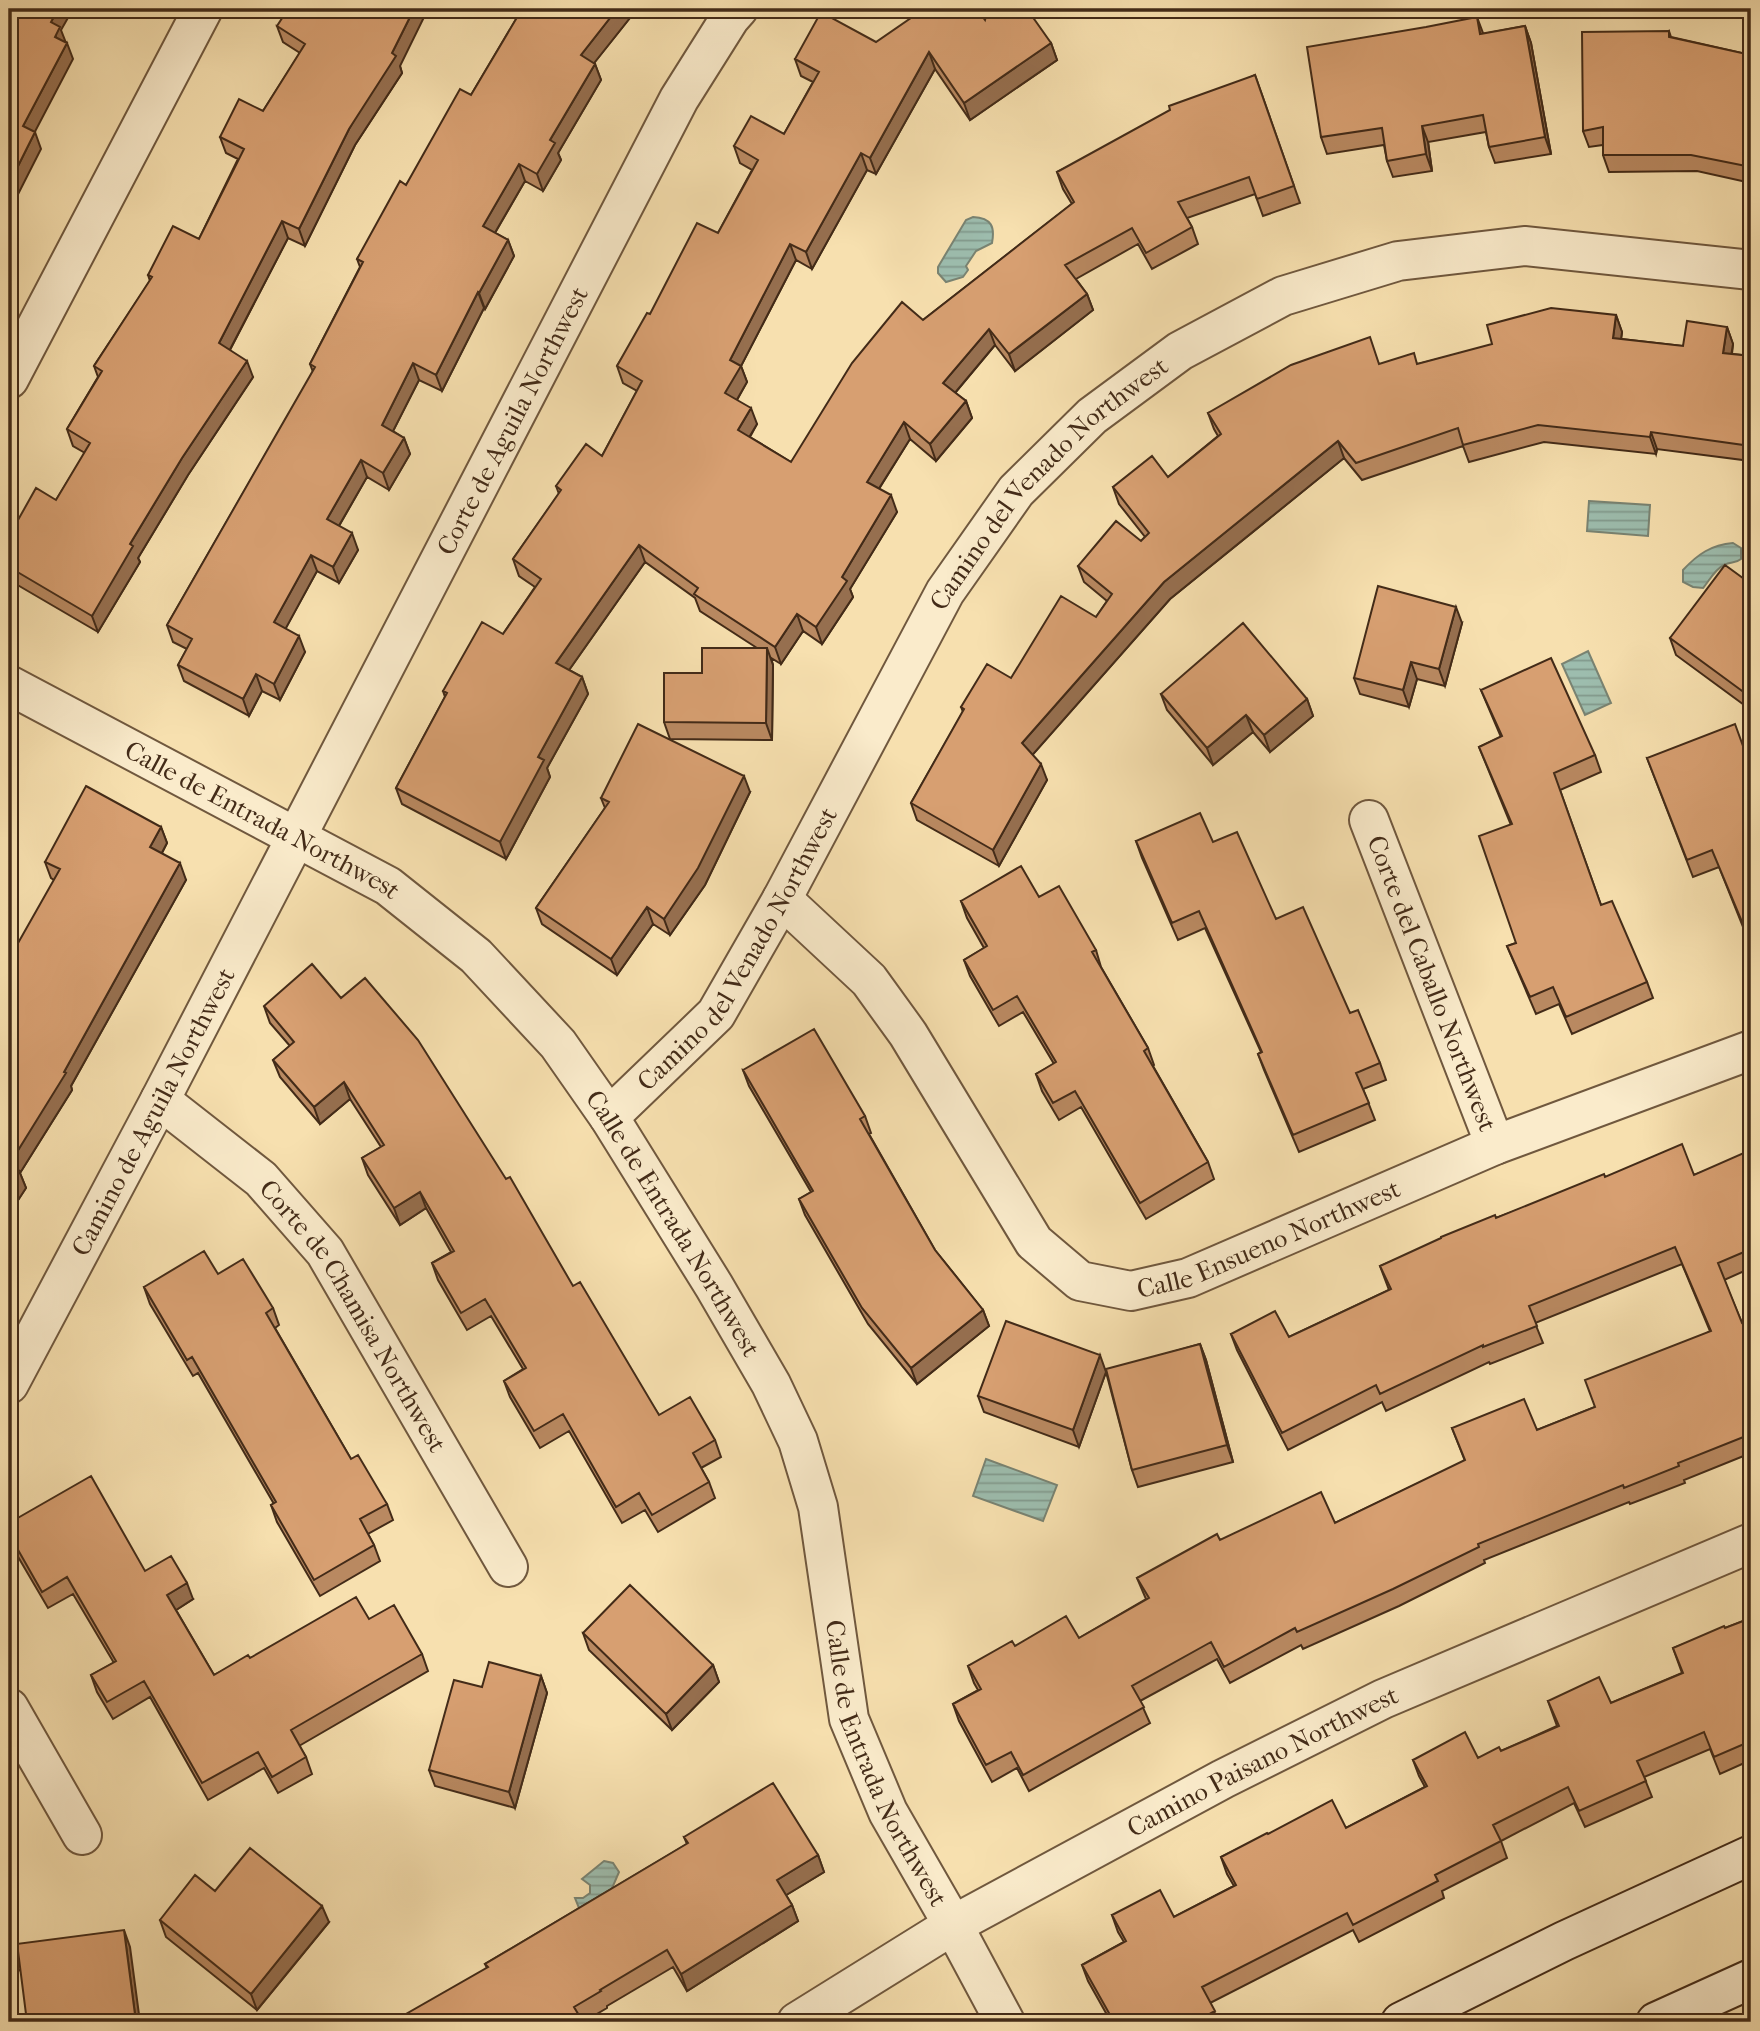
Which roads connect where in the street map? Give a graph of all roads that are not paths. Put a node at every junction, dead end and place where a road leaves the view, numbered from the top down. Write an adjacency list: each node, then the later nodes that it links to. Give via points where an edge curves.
1 (204, 9): 4 (street)
2 (738, 9): 7 (street, Corte de Aguila Northwest, via 679,99)
3 (1751, 270): 8 (street, Camino del Venado Northwest, via 1524,246 1398,261 1283,296 1180,351 1092,416 1016,491 945,592)
4 (9, 379)
5 (9, 685): 7 (street, Calle de Entrada Northwest)
6 (1369, 820): 12 (street, Corte del Caballo Northwest)
7 (295, 837): 10 (street, Camino de Aguila Northwest); 11 (street, Calle de Entrada Northwest, via 388,886 476,956 558,1044)
8 (782, 899): 11 (street, Camino del Venado Northwest, via 716,1014); 12 (street, Calle Ensueno Northwest, via 869,980 908,1034 1034,1242 1080,1281 1131,1290 1188,1278)
9 (1751, 1050): 12 (street, Calle Ensueno Northwest)
10 (160, 1100): 13 (street, Camino de Aguila Northwest); 15 (street, Corte de Chamisa Northwest, via 261,1179 325,1252)
11 (609, 1117): 19 (street, Calle de Entrada Northwest, via 714,1286 798,1440 818,1507 849,1719 888,1812)
12 (1495, 1145)
13 (9, 1384)
14 (1751, 1543): 19 (street, Camino Paisano Northwest, via 1384,1699 1223,1779)
15 (508, 1567)
16 (9, 1708): 17 (street)
17 (82, 1835)
18 (1751, 1855): 23 (street)
19 (953, 1925): 21 (street, Camino Paisano Northwest); 22 (street, Calle de Entrada Northwest)
20 (1751, 1979): 24 (street)
21 (797, 2022)
22 (1005, 2022)
23 (1401, 2022)
24 (1656, 2022)

